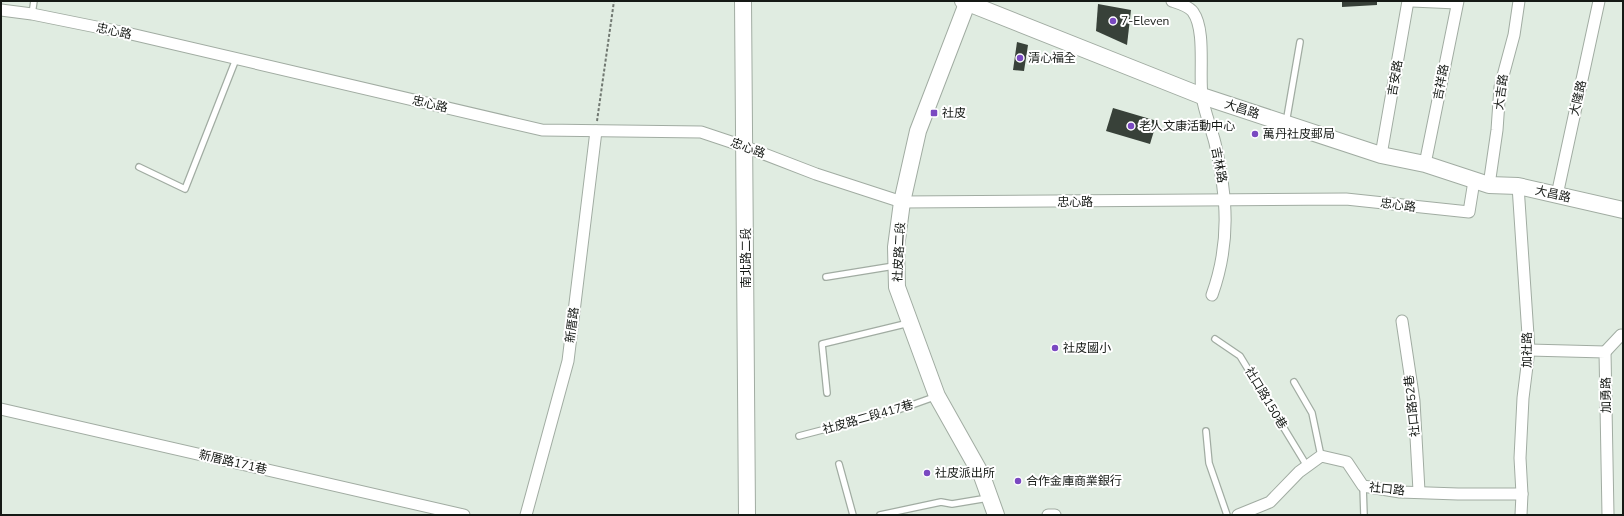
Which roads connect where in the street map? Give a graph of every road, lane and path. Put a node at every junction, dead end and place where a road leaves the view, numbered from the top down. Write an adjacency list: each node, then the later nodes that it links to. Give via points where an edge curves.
1 (34, 1): 13 (lane)
2 (614, 1): 18 (path)
3 (744, 1): 19 (street, 南北路二段)
4 (1172, 1): 11 (street, 吉林路)
5 (1408, 1): 20 (street, 吉安路)
6 (1412, 1): 10 (street)
7 (1519, 1): 23 (street, 大吉路, via 1514,35 1500,87 1497,130)
8 (1599, 1): 25 (street, 大隆路)
9 (966, 2): 16 (street, 大昌路); 27 (street, 社皮路二段, via 918,131)
10 (1457, 2): 21 (street, 吉祥路)
11 (1190, 5): 16 (street, 吉林路, via 1198,21 1201,42)
12 (1, 10): 13 (street, 忠心路)
13 (32, 14): 15 (street, 忠心路)
14 (1300, 42): 17 (lane)
15 (236, 59): 18 (street, 忠心路, via 542,130); 22 (lane, via 184,189)
16 (1202, 96): 17 (street, 大昌路); 26 (street, 吉林路, via 1219,163)
17 (1286, 123): 20 (street, 大昌路)
18 (596, 131): 19 (street, 忠心路, via 701,132); 52 (street, 新厝路, via 568,361)
19 (746, 147): 27 (street, 忠心路, via 816,174); 53 (street, 南北路二段)
20 (1381, 155): 21 (street, 大昌路)
21 (1425, 164): 23 (street, 大昌路)
22 (139, 166)
23 (1482, 183): 24 (street, 大昌路); 26 (street, 忠心路, via 1469,212 1346,199)
24 (1518, 186): 25 (street, 大昌路); 36 (street, 加社路)
25 (1556, 195): 28 (street, 大昌路)
26 (1225, 201): 27 (street, 忠心路); 31 (street, 吉林路, via 1225,244)
27 (902, 202): 29 (street, 社皮路二段)
28 (1623, 210)
29 (896, 265): 30 (lane); 33 (street, 社皮路二段, via 897,287)
30 (826, 277)
31 (1212, 295)
32 (1402, 322): 48 (street, 社口路52巷, via 1414,401)
33 (909, 323): 39 (lane, via 822,344); 40 (street, 社皮路二段)
34 (1622, 335): 37 (street)
35 (1215, 339): 46 (lane, 社口路150巷, via 1240,356)
36 (1529, 350): 37 (street); 49 (street, 加社路, via 1520,458)
37 (1605, 352): 63 (street, 加勇路)
38 (1294, 382): 44 (lane, via 1312,413)
39 (827, 393)
40 (937, 396): 43 (lane, 社皮路二段417巷, via 895,411); 50 (street, 社皮路二段, via 982,476)
41 (1, 409): 51 (street, 新厝路171巷)
42 (1206, 431): 59 (lane, via 1209,463)
43 (799, 436)
44 (1321, 456): 46 (street); 47 (street, 社口路, via 1347,462)
45 (839, 464): 54 (lane)
46 (1307, 466): 60 (street, via 1270,502)
47 (1363, 486): 48 (street, 社口路, via 1400,492); 61 (lane)
48 (1419, 491): 49 (street, 社口路)
49 (1522, 494): 62 (street, 加社路)
50 (990, 497): 55 (lane, via 952,504 941,502); 56 (street, 社皮路二段)
51 (464, 515)
52 (526, 515)
53 (747, 515)
54 (852, 515)
55 (880, 515)
56 (996, 515)
57 (1048, 515): 58 (street)
58 (1055, 515)
59 (1227, 515)
60 (1239, 515)
61 (1364, 515)
62 (1521, 515)
63 (1608, 515)

